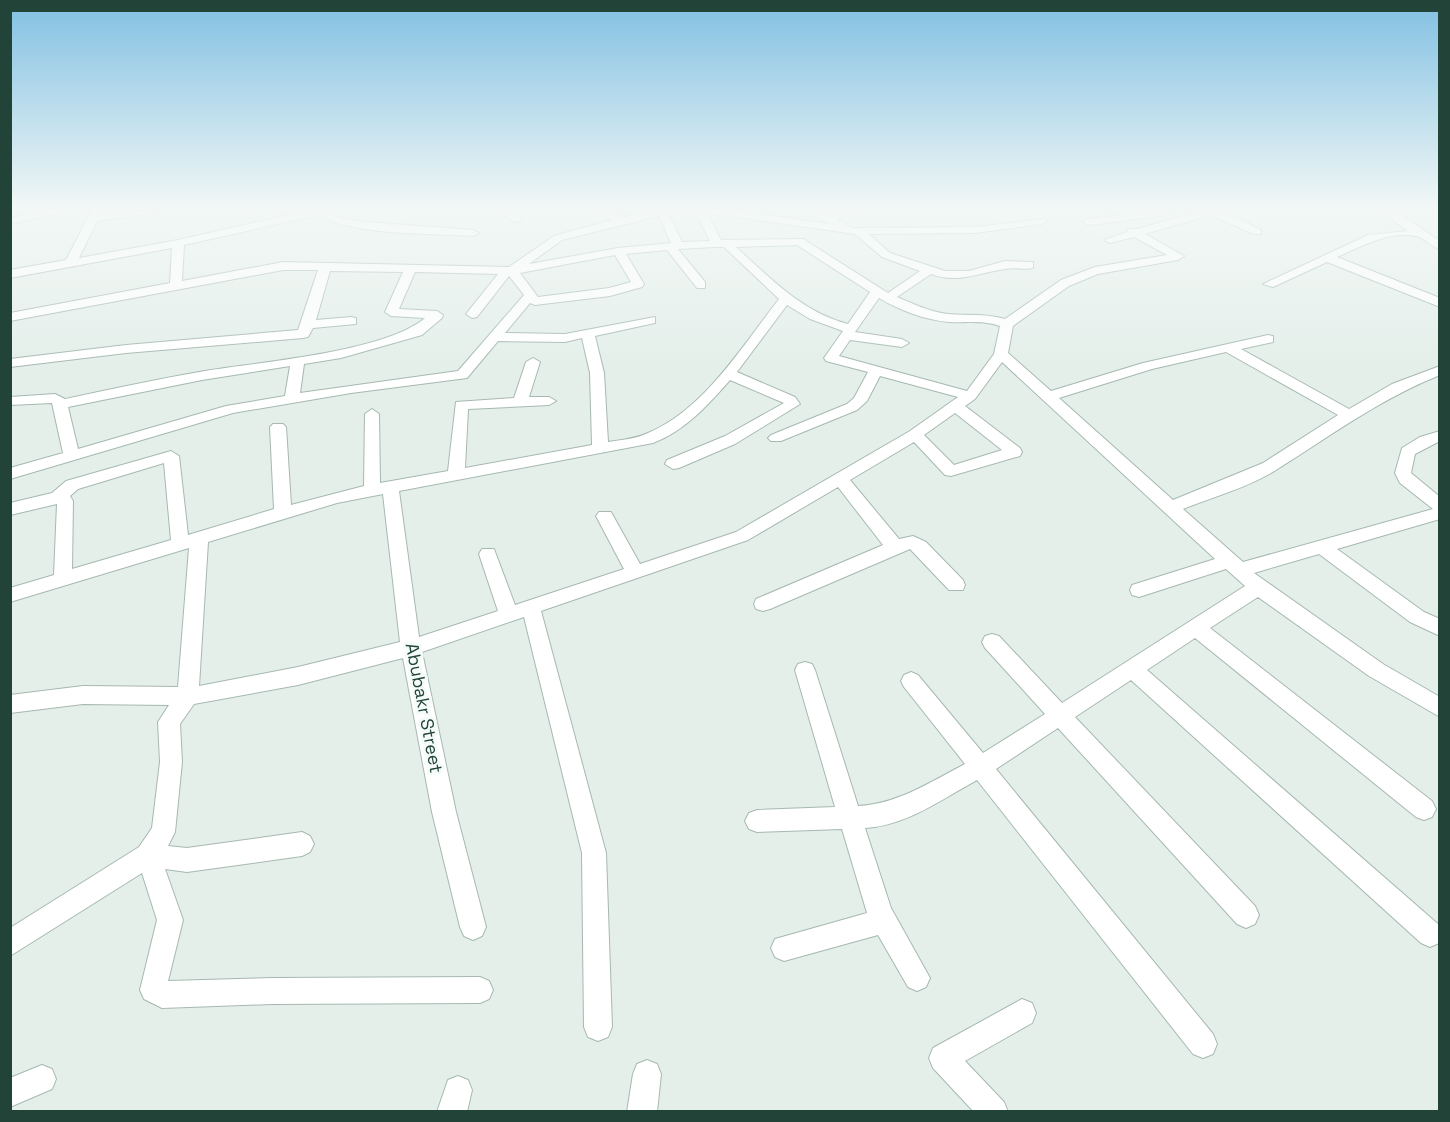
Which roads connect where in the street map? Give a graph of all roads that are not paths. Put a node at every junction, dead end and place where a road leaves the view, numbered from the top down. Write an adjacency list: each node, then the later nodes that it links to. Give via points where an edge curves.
1 (62, 262): 18 (street)
2 (177, 262): 21 (street)
3 (522, 262): 17 (street)
4 (556, 262): 17 (street)
5 (625, 262): 23 (street, via 638,284 610,292 535,301)
6 (686, 262): 20 (street)
7 (743, 262): 24 (street)
8 (833, 262): 22 (street)
9 (907, 262): 16 (street)
10 (1143, 262): 31 (street, via 1095,271 1065,283)
11 (1314, 262): 19 (street)
12 (1338, 262): 25 (street)
13 (1029, 265): 16 (street, via 992,267 958,277)
14 (325, 266): 15 (street); 21 (street, via 283,266); 30 (street)
15 (411, 268): 17 (street); 39 (street, via 391,312 437,315 423,327 369,347)
16 (929, 270): 22 (street)
17 (509, 271): 23 (street); 26 (street)
18 (10, 274)
19 (1269, 284)
20 (701, 285)
21 (176, 286): 27 (street)
22 (883, 294): 31 (street, via 920,312 948,318 985,317); 32 (street)
23 (530, 295): 34 (street)
24 (785, 299): 32 (street, via 811,317); 44 (street)
25 (1440, 303)
26 (472, 314)
27 (10, 317)
28 (650, 320): 33 (street)
29 (351, 321): 30 (street)
30 (308, 324): 41 (street, via 301,334)
31 (1007, 324): 38 (street)
32 (849, 332): 36 (street); 42 (street, via 831,358)
33 (588, 334): 34 (street, via 544,339); 59 (street, via 597,373)
34 (495, 337): 47 (street, via 462,375)
35 (1268, 339): 37 (street)
36 (902, 343)
37 (1230, 350): 46 (street, via 1148,366); 54 (street)
38 (1001, 354): 45 (street); 46 (street)
39 (298, 361): 47 (street); 51 (street)
40 (533, 362): 50 (street)
41 (10, 363)
42 (876, 370): 45 (street); 58 (street, via 861,401)
43 (1440, 370): 54 (street, via 1396,387)
44 (727, 373): 59 (street, via 685,416 656,436); 61 (street, via 793,404 730,440)
45 (970, 396): 52 (street)
46 (1048, 397): 68 (street)
47 (292, 398): 60 (street, via 231,409)
48 (549, 400): 50 (street)
49 (10, 401): 51 (street, via 55,398)
50 (520, 402): 63 (street, via 460,407)
51 (61, 404): 60 (street)
52 (956, 407): 56 (street); 56 (street, via 1014,452 951,471)
53 (372, 414): 65 (street, Abubakr Street)
54 (1349, 415): 68 (street, via 1269,467)
55 (278, 427): 70 (street)
56 (915, 434): 64 (street)
57 (1440, 436): 67 (street, via 1408,453 1403,473)
58 (776, 438)
59 (600, 449): 63 (street)
60 (72, 456): 62 (street)
61 (673, 464)
62 (10, 474)
63 (456, 475): 65 (street)
64 (840, 478): 74 (street); 78 (street, via 742,536)
65 (381, 489): 70 (street, via 336,496); 89 (street, Abubakr Street)
66 (58, 497): 69 (street); 73 (street, via 72,485 171,456); 79 (street, via 65,501)
67 (1440, 506)
68 (1171, 508): 77 (street)
69 (10, 509)
70 (283, 513): 73 (street)
71 (1440, 513): 75 (street)
72 (605, 516): 78 (street)
73 (189, 541): 79 (street); 93 (street)
74 (895, 547): 80 (street, via 913,542); 84 (street)
75 (1322, 547): 77 (street); 87 (street, via 1417,616)
76 (488, 554): 85 (street)
77 (1235, 566): 81 (street); 82 (street)
78 (635, 572): 85 (street)
79 (63, 579): 83 (street)
80 (956, 585)
81 (1258, 587): 86 (street); 95 (street)
82 (1139, 590)
83 (10, 596)
84 (763, 604)
85 (520, 611): 89 (street); 112 (street, via 594,852)
86 (1196, 628): 90 (street); 98 (street)
87 (1440, 628)
88 (992, 642): 96 (street)
89 (411, 648): 93 (street, via 274,681); 105 (street, Abubakr Street)
90 (1132, 669): 96 (street); 106 (street)
91 (805, 670): 99 (street)
92 (911, 681): 97 (street)
93 (188, 696): 94 (street, via 83,694); 102 (street, via 169,722 171,762 163,832)
94 (10, 704)
95 (1440, 708)
96 (1062, 714): 97 (street); 103 (street)
97 (979, 768): 99 (street, via 899,810 879,816); 113 (street)
98 (1424, 809)
99 (851, 815): 100 (street); 104 (street)
100 (757, 821)
101 (302, 844): 102 (street, via 187,860)
102 (148, 855): 107 (street); 110 (street, via 170,920 154,976 153,990 162,994)
103 (1246, 915)
104 (884, 921): 108 (street); 109 (street)
105 (472, 927)
106 (1431, 934)
107 (10, 943)
108 (784, 948)
109 (917, 978)
110 (480, 990)
111 (1022, 1013): 118 (street, via 943,1058)
112 (598, 1028)
113 (1203, 1044)
114 (647, 1074): 117 (street)
115 (42, 1079): 116 (street)
116 (10, 1092)
117 (642, 1112)
118 (994, 1112)

